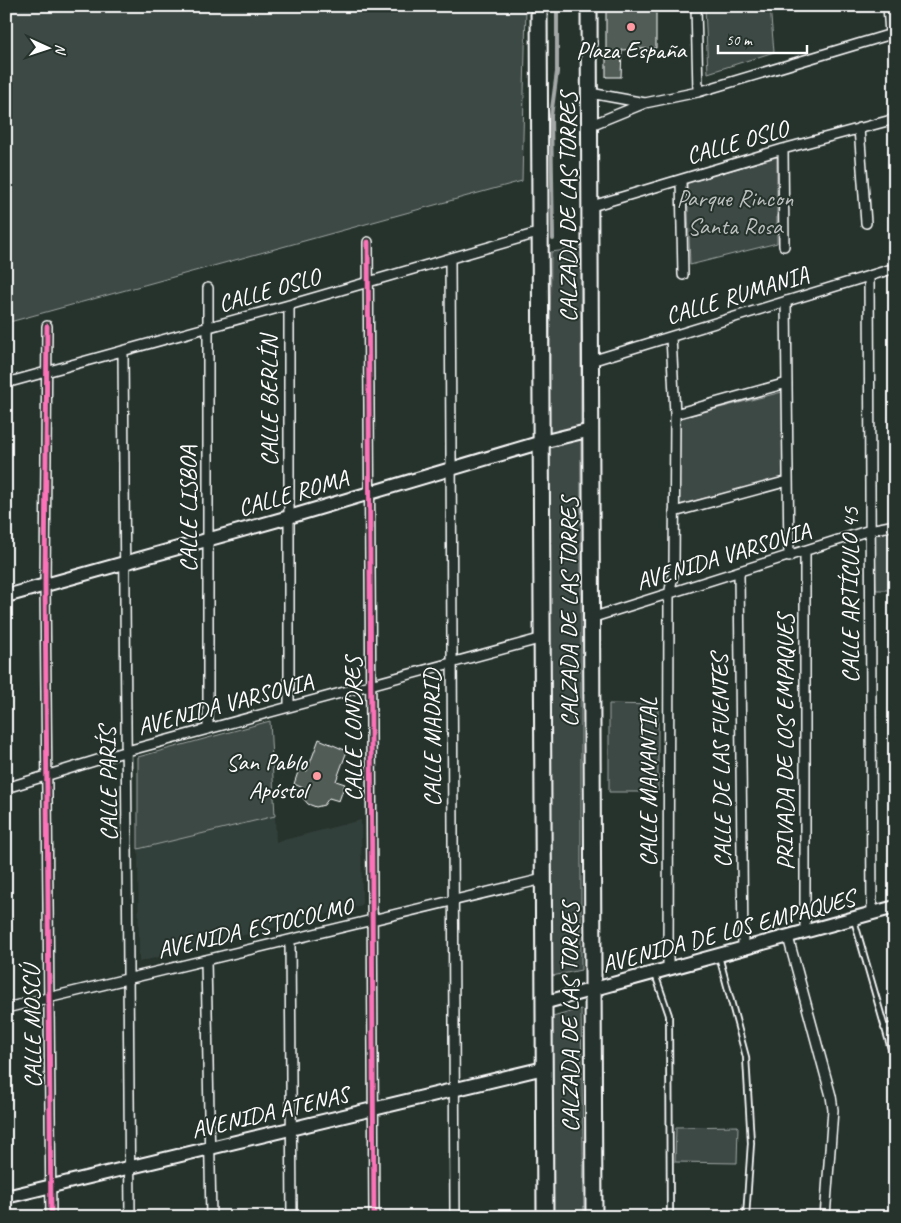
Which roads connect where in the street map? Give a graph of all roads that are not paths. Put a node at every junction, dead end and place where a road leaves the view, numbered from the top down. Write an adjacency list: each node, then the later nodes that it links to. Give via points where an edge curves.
1 (539, 6): 16 (main road, CALZADA DE LAS TORRES)
2 (589, 6): 7 (main road, CALZADA DE LAS TORRES)
3 (696, 6): 6 (street)
4 (888, 6): 5 (street)
5 (892, 33): 6 (street)
6 (698, 92): 8 (street)
7 (590, 93): 8 (street); 10 (main road, CALZADA DE LAS TORRES)
8 (645, 103): 10 (street)
9 (895, 119): 11 (street, CALLE OSLO)
10 (591, 124): 14 (main road, CALZADA DE LAS TORRES)
11 (859, 128): 12 (street, CALLE OSLO); 15 (street)
12 (783, 149): 13 (street, CALLE OSLO); 18 (street)
13 (681, 180): 14 (street, CALLE OSLO); 21 (street)
14 (592, 206): 31 (main road, CALZADA DE LAS TORRES)
15 (866, 224)
16 (541, 232): 19 (street, CALLE OSLO); 37 (main road, CALZADA DE LAS TORRES)
17 (368, 242): 23 (street, CALLE LONDRES)
18 (784, 246)
19 (450, 259): 23 (street, CALLE OSLO); 38 (street, CALLE MADRID)
20 (895, 268): 22 (street, CALLE RUMANIA)
21 (682, 275)
22 (869, 276): 25 (street, CALLE RUMANIA); 44 (street, CALLE ARTÍCULO 45)
23 (370, 281): 26 (street, CALLE OSLO); 40 (street, CALLE LONDRES)
24 (208, 288): 28 (street, CALLE LISBOA)
25 (786, 301): 29 (street, CALLE RUMANIA); 34 (street)
26 (289, 305): 28 (street, CALLE OSLO); 42 (street, CALLE BERLÍN)
27 (47, 326): 32 (street, CALLE MOSCÚ)
28 (208, 328): 30 (street, CALLE OSLO); 45 (street, CALLE LISBOA)
29 (671, 337): 31 (street, CALLE RUMANIA); 35 (street, CALLE MANANTIAL)
30 (123, 352): 32 (street, CALLE OSLO); 48 (street, CALLE PARÍS)
31 (591, 361): 36 (main road, CALZADA DE LAS TORRES)
32 (46, 372): 33 (street, CALLE OSLO); 50 (street, CALLE MOSCÚ)
33 (6, 383)
34 (787, 383): 35 (street); 39 (street)
35 (676, 414): 41 (street, CALLE MANANTIAL)
36 (591, 430): 37 (street, CALLE ROMA); 53 (main road, CALZADA DE LAS TORRES)
37 (542, 442): 38 (street, CALLE ROMA); 54 (main road, CALZADA DE LAS TORRES)
38 (452, 469): 40 (street, CALLE ROMA); 55 (street, CALLE MADRID)
39 (788, 481): 41 (street); 47 (street)
40 (370, 493): 42 (street, CALLE ROMA); 56 (street, CALLE LONDRES)
41 (674, 512): 51 (street, CALLE MANANTIAL, via 674,570)
42 (289, 517): 45 (street, CALLE ROMA); 57 (street, CALLE BERLÍN)
43 (895, 525): 44 (street, AVENIDA VARSOVIA)
44 (870, 530): 46 (street, AVENIDA VARSOVIA); 65 (street, CALLE ARTÍCULO 45)
45 (208, 540): 48 (street, CALLE ROMA); 58 (street, CALLE LISBOA)
46 (806, 552): 47 (street, AVENIDA VARSOVIA); 68 (street, PRIVADA DE LOS EMPAQUES)
47 (789, 557): 49 (street, AVENIDA VARSOVIA)
48 (125, 563): 50 (street, CALLE ROMA); 59 (street, CALLE PARÍS)
49 (739, 573): 51 (street, AVENIDA VARSOVIA); 71 (street, CALLE DE LAS FUENTES)
50 (45, 586): 52 (street, CALLE ROMA); 60 (street, CALLE MOSCÚ)
51 (668, 595): 53 (street, AVENIDA VARSOVIA); 74 (street, CALLE MANANTIAL)
52 (6, 596)
53 (591, 618): 76 (main road, CALZADA DE LAS TORRES)
54 (542, 638): 55 (street, AVENIDA VARSOVIA); 62 (main road, CALZADA DE LAS TORRES)
55 (452, 663): 56 (street, AVENIDA VARSOVIA); 63 (street, CALLE MADRID)
56 (371, 685): 57 (street, AVENIDA VARSOVIA); 67 (street, CALLE LONDRES)
57 (290, 706): 58 (street, AVENIDA VARSOVIA)
58 (208, 729): 59 (street, AVENIDA VARSOVIA)
59 (127, 752): 60 (street, AVENIDA VARSOVIA); 75 (street, CALLE PARÍS)
60 (47, 777): 61 (street, AVENIDA VARSOVIA); 77 (street, CALLE MOSCÚ)
61 (6, 788)
62 (543, 880): 63 (street, AVENIDA ESTOCOLMO); 78 (main road, CALZADA DE LAS TORRES)
63 (453, 901): 67 (street, AVENIDA ESTOCOLMO); 84 (street, CALLE MADRID)
64 (895, 907): 65 (street, AVENIDA DE LOS EMPAQUES)
65 (872, 914): 66 (street, AVENIDA DE LOS EMPAQUES)
66 (853, 919): 68 (street, AVENIDA DE LOS EMPAQUES); 81 (lane)
67 (372, 921): 70 (street, AVENIDA ESTOCOLMO); 85 (street, CALLE LONDRES)
68 (805, 932): 69 (street, AVENIDA DE LOS EMPAQUES)
69 (788, 937): 71 (street, AVENIDA DE LOS EMPAQUES); 102 (street, via 831,1096 833,1118)
70 (290, 940): 73 (street, AVENIDA ESTOCOLMO); 86 (street)
71 (743, 948): 72 (street, AVENIDA DE LOS EMPAQUES)
72 (719, 954): 74 (street, AVENIDA DE LOS EMPAQUES); 101 (lane, via 746,1057 751,1143)
73 (206, 960): 75 (street, AVENIDA ESTOCOLMO); 87 (street)
74 (661, 971): 76 (street, AVENIDA DE LOS EMPAQUES); 100 (lane, via 669,1015)
75 (130, 979): 77 (street, AVENIDA ESTOCOLMO); 88 (street, CALLE PARÍS)
76 (594, 989): 78 (street, AVENIDA DE LOS EMPAQUES); 99 (main road, CALZADA DE LAS TORRES)
77 (49, 998): 79 (street, AVENIDA ESTOCOLMO); 89 (street, CALLE MOSCÚ)
78 (543, 1003): 83 (main road, CALZADA DE LAS TORRES)
79 (6, 1008)
80 (895, 1025): 81 (lane)
81 (884, 1028): 82 (lane)
82 (895, 1063)
83 (544, 1068): 84 (street, AVENIDA ATENAS); 98 (main road, CALZADA DE LAS TORRES)
84 (455, 1089): 85 (street, AVENIDA ATENAS); 97 (street, CALLE MADRID)
85 (373, 1109): 86 (street, AVENIDA ATENAS); 96 (street, CALLE LONDRES)
86 (291, 1129): 87 (street, AVENIDA ATENAS); 95 (street)
87 (210, 1148): 88 (street, AVENIDA ATENAS); 94 (street)
88 (130, 1168): 89 (street, AVENIDA ATENAS); 93 (street, CALLE PARÍS)
89 (51, 1187): 91 (street, AVENIDA ATENAS); 92 (street, CALLE MOSCÚ)
90 (895, 1192): 103 (lane)
91 (6, 1197)
92 (51, 1217)
93 (130, 1217)
94 (211, 1217)
95 (292, 1217)
96 (374, 1217)
97 (455, 1217)
98 (545, 1217)
99 (594, 1217)
100 (670, 1217)
101 (746, 1217)
102 (825, 1217)
103 (892, 1217)

